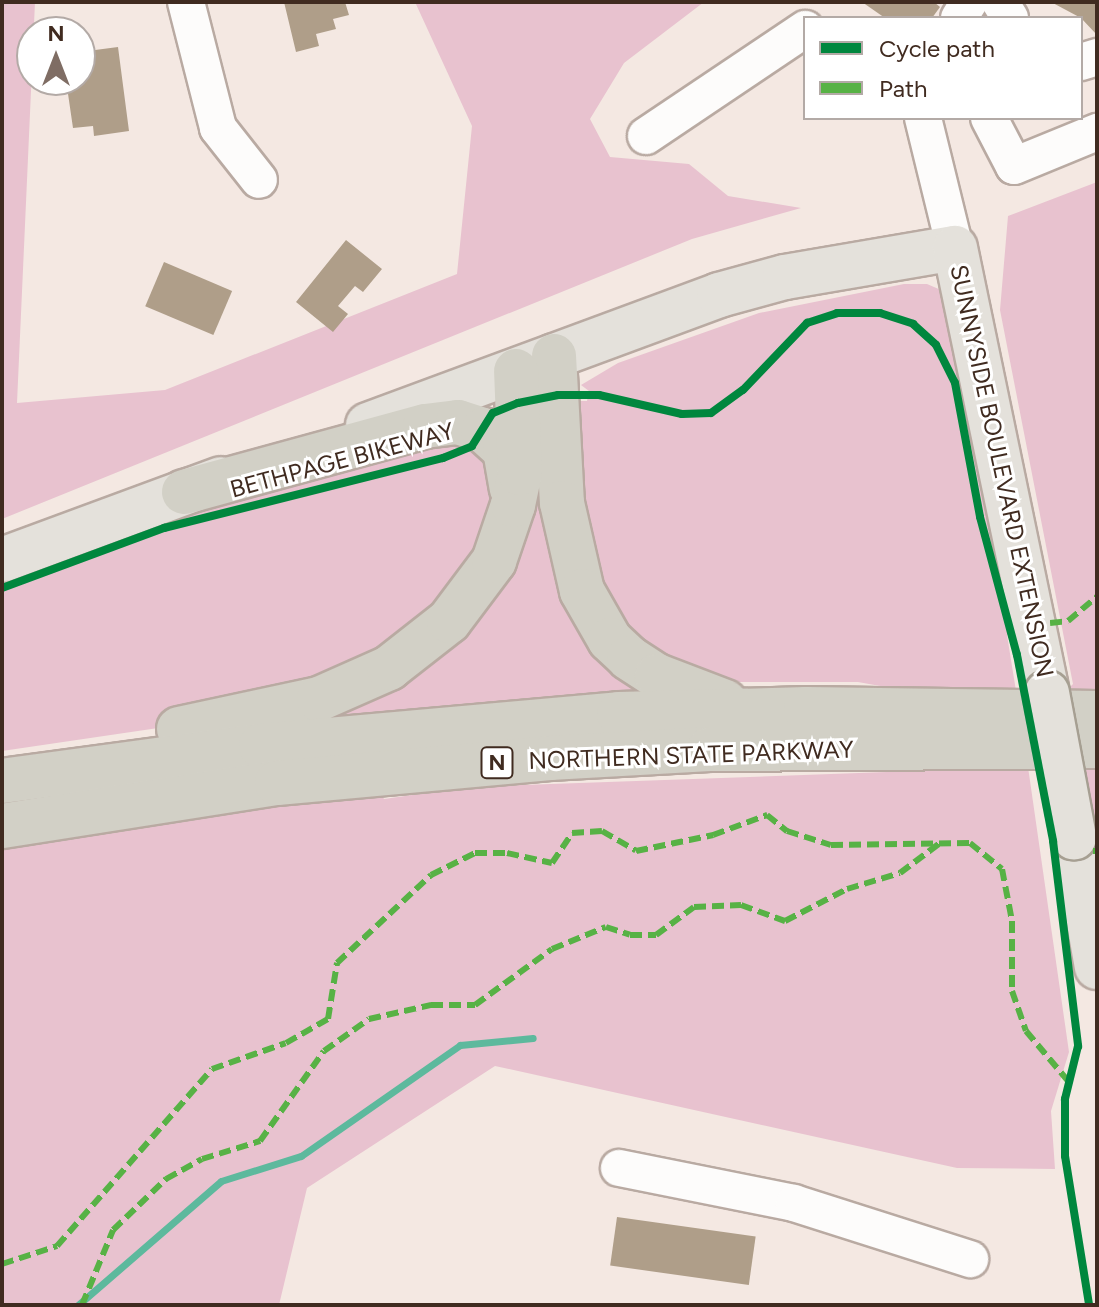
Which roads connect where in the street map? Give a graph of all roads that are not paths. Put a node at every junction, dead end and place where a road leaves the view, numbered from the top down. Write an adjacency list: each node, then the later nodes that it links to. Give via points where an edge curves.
1 (186, 2): 7 (street, via 218,128)
2 (803, 23): 6 (street)
3 (923, 120): 8 (street)
4 (990, 120): 5 (street, via 1014,166)
5 (1097, 132)
6 (646, 136)
7 (259, 180)
8 (955, 248): 9 (main road, SUNNYSIDE BOULEVARD EXTENSION, via 814,271 719,295); 18 (main road, SUNNYSIDE BOULEVARD EXTENSION, bridge, via 1047,693)
9 (535, 363): 10 (main road, SUNNYSIDE BOULEVARD EXTENSION); 11 (highway); 13 (highway, via 574,568 599,621 629,658 657,676 697,695)
10 (184, 492): 11 (highway, via 425,426 458,422 483,430 505,450); 12 (main road, SUNNYSIDE BOULEVARD EXTENSION)
11 (513, 505): 16 (highway, via 494,561 449,621 389,668 319,699 150,735)
12 (2, 560)
13 (767, 711): 14 (highway, NORTHERN STATE PARKWAY / N); 16 (highway, NORTHERN STATE PARKWAY / N, via 619,714 442,727)
14 (1097, 713)
15 (1097, 746): 17 (highway, NORTHERN STATE PARKWAY / N, via 710,749 550,758 277,783)
16 (2, 779)
17 (2, 826)
18 (1097, 967)
19 (619, 1168): 20 (street, via 794,1203)
20 (970, 1259)

